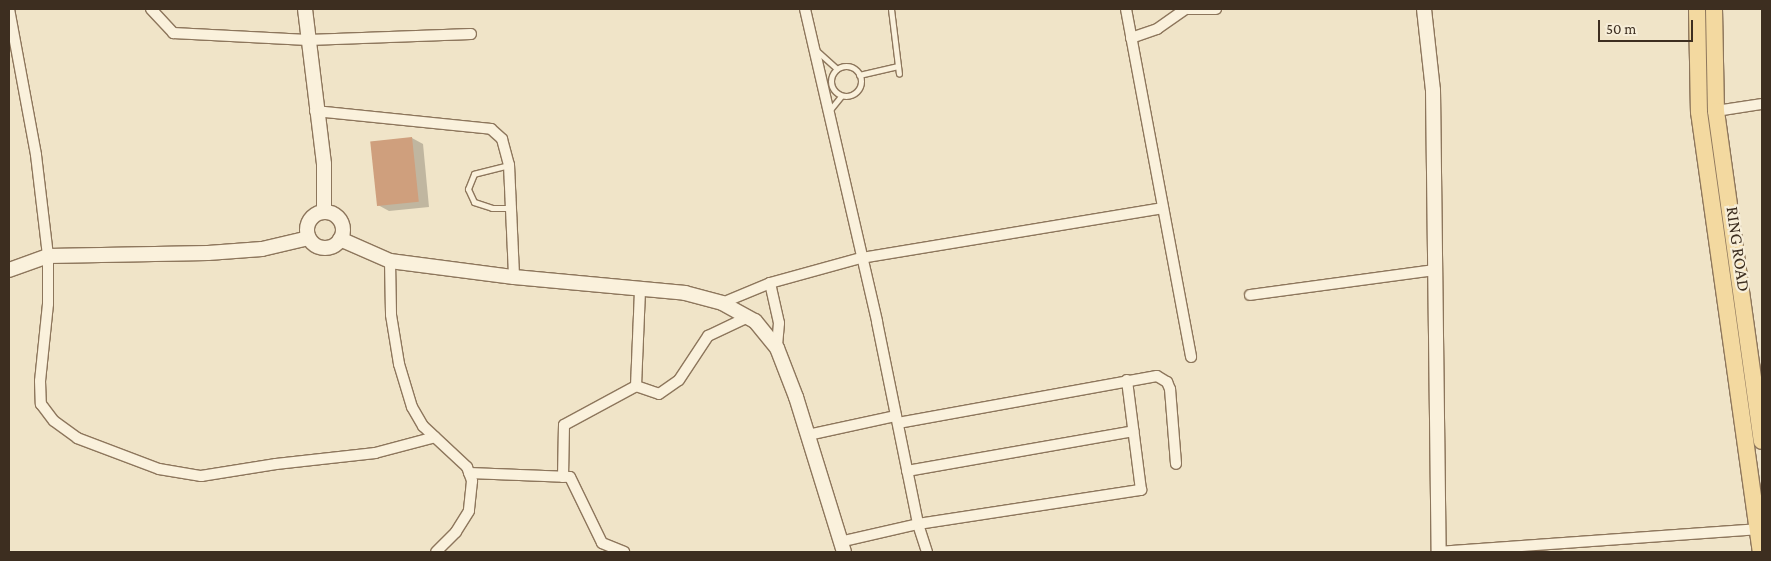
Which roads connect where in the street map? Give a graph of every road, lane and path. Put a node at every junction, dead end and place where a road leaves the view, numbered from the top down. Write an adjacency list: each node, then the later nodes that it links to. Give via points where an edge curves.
1 (10, 9): 31 (street, via 36,155)
2 (151, 9): 14 (street, via 173,33)
3 (305, 9): 14 (main road)
4 (805, 9): 15 (street)
5 (891, 9): 16 (lane)
6 (1126, 9): 13 (street)
7 (1187, 9): 8 (street); 13 (street, via 1157,29)
8 (1216, 9)
9 (1424, 9): 35 (main road, via 1433,90)
10 (1697, 9): 56 (main road, RING ROAD, via 1699,112)
11 (1714, 9): 23 (main road, RING ROAD)
12 (471, 34): 14 (street)
13 (1131, 38): 27 (street)
14 (308, 40): 22 (main road)
15 (814, 48): 17 (lane); 24 (street)
16 (898, 66): 18 (lane); 19 (lane)
17 (837, 69): 18 (lane, via 852,68); 20 (lane, via 831,81)
18 (859, 74): 20 (lane, via 860,84 855,93)
19 (899, 74)
20 (841, 96): 24 (lane)
21 (1762, 104): 23 (street)
22 (315, 111): 25 (street, via 492,129 502,139); 28 (main road, via 324,164)
23 (1716, 111): 50 (main road, RING ROAD)
24 (828, 113): 32 (street)
25 (509, 165): 26 (street); 26 (lane, via 474,174 468,189 474,202 492,208)
26 (511, 208): 36 (street)
27 (1163, 208): 32 (street); 43 (street)
28 (324, 212): 29 (main road, via 316,214 308,223); 30 (main road, via 340,221)
29 (309, 238): 30 (main road, via 322,248 334,245); 31 (main road, via 262,248 208,253)
30 (340, 239): 33 (main road)
31 (48, 256): 34 (main road); 49 (street, via 41,404 54,421 78,438 159,469 201,476 375,453)
32 (861, 258): 37 (street); 46 (street)
33 (390, 261): 36 (main road); 49 (street, via 390,315 399,364 412,407 423,426)
34 (9, 270)
35 (1435, 270): 39 (street); 62 (main road)
36 (514, 278): 38 (main road)
37 (770, 282): 40 (street); 42 (street, via 779,323)
38 (640, 289): 40 (main road, via 685,293); 45 (street)
39 (1250, 295)
40 (722, 303): 41 (main road)
41 (748, 317): 42 (main road); 45 (street, via 708,336 679,380 659,394)
42 (777, 348): 48 (main road)
43 (1190, 357)
44 (1127, 380): 46 (street); 47 (street); 51 (street, via 1157,376 1167,382)
45 (636, 386): 54 (street, via 564,425)
46 (897, 419): 48 (street); 52 (street)
47 (1133, 431): 52 (street); 55 (street, via 1141,490)
48 (808, 435): 57 (main road)
49 (435, 437): 53 (street, via 467,467)
50 (1762, 441)
51 (1176, 464)
52 (907, 471): 55 (street)
53 (469, 473): 54 (street); 59 (street, via 472,482 469,511 456,532)
54 (563, 477): 58 (street, via 570,478)
55 (918, 524): 57 (street); 61 (street)
56 (1760, 529): 62 (street); 63 (main road, RING ROAD)
57 (842, 547)
58 (604, 548): 60 (street)
59 (436, 552)
60 (624, 552)
61 (927, 552)
62 (1439, 552)
63 (1761, 552)

